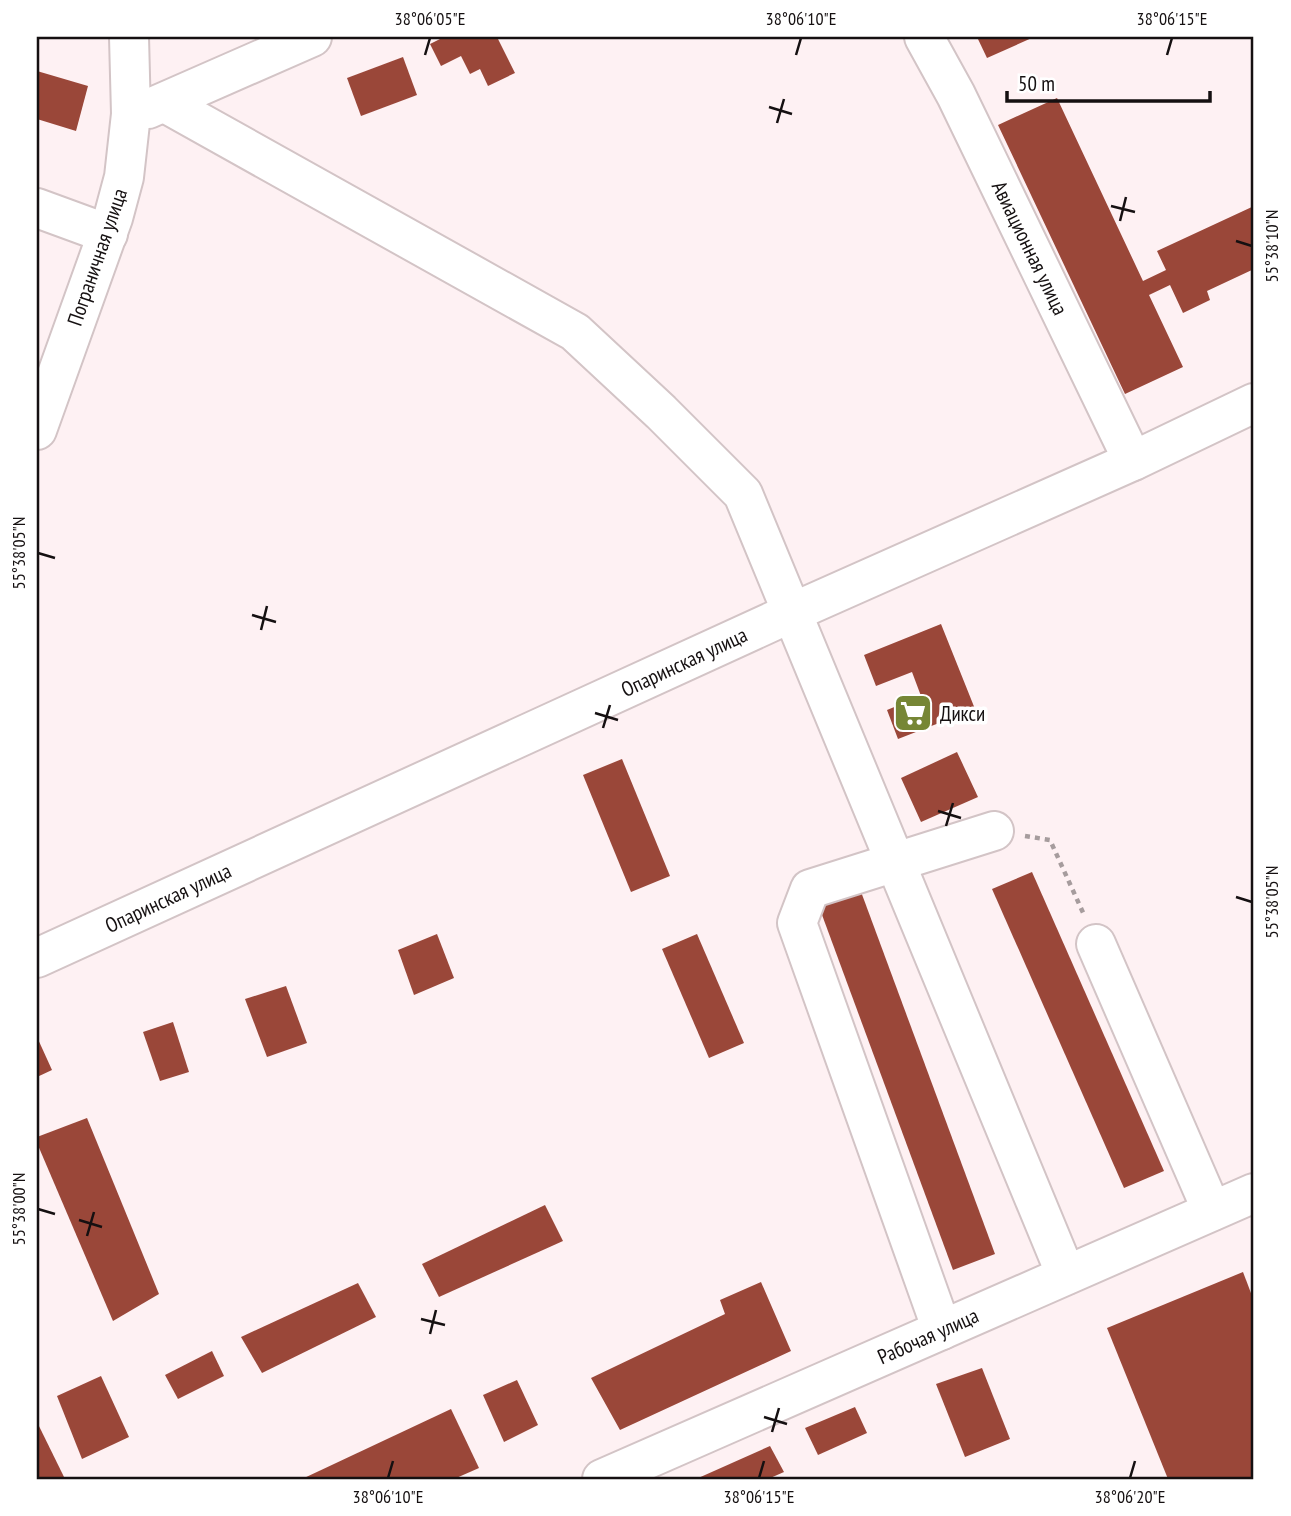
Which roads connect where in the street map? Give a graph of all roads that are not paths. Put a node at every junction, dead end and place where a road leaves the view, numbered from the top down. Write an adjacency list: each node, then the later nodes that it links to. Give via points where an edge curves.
1 (129, 37): 4 (street, Пограничная улица)
2 (312, 37): 4 (street)
3 (923, 37): 9 (street, Авиационная улица)
4 (148, 109): 6 (street, Пограничная улица); 10 (street, via 575,332 743,494)
5 (37, 208): 6 (street)
6 (108, 234): 8 (street, Пограничная улица)
7 (1254, 403): 9 (street, Опаринская улица)
8 (37, 430)
9 (1133, 461): 10 (street, Опаринская улица)
10 (791, 613): 12 (street); 14 (street, Опаринская улица)
11 (994, 831): 12 (street)
12 (895, 863): 17 (street); 18 (street, via 810,889 797,923)
13 (1096, 944): 16 (street)
14 (37, 958)
15 (1254, 1193): 16 (street, Рабочая улица)
16 (1212, 1211): 17 (street, Рабочая улица)
17 (1066, 1275): 18 (street, Рабочая улица)
18 (942, 1330): 19 (street, Рабочая улица)
19 (602, 1479)

